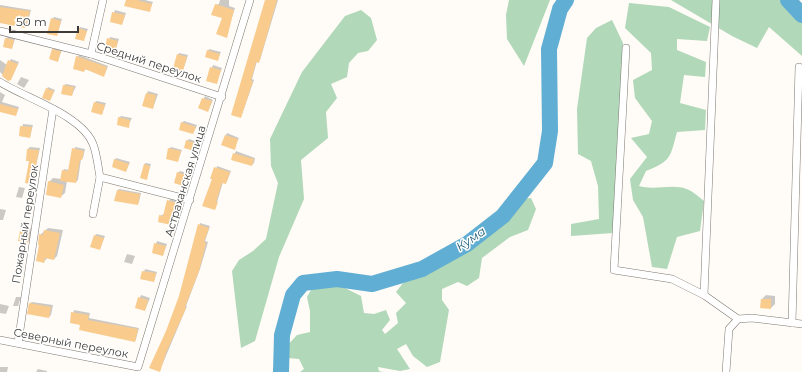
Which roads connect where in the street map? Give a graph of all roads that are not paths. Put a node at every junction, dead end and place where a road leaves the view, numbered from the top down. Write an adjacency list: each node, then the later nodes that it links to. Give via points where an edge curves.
1 (103, 0): 6 (street)
2 (250, 0): 9 (street, Астраханская улица)
3 (716, 0): 14 (street)
4 (0, 31): 6 (street, Средний переулок)
5 (626, 48): 14 (street, via 614,270 672,279)
6 (91, 54): 9 (street, Средний переулок)
7 (799, 67): 16 (street)
8 (0, 82): 10 (street)
9 (222, 97): 12 (street, Астраханская улица)
10 (53, 109): 11 (street, via 79,125 93,143); 19 (street, Пожарный переулок)
11 (100, 177): 12 (street); 13 (street)
12 (190, 200): 20 (street, Астраханская улица)
13 (92, 214)
14 (704, 295): 15 (street)
15 (738, 319): 16 (street, via 752,318); 21 (street, via 729,329)
16 (792, 323): 17 (street)
17 (802, 324)
18 (0, 340): 19 (street, Северный переулок)
19 (18, 343): 20 (street, Северный переулок)
20 (138, 367)
21 (726, 372)

